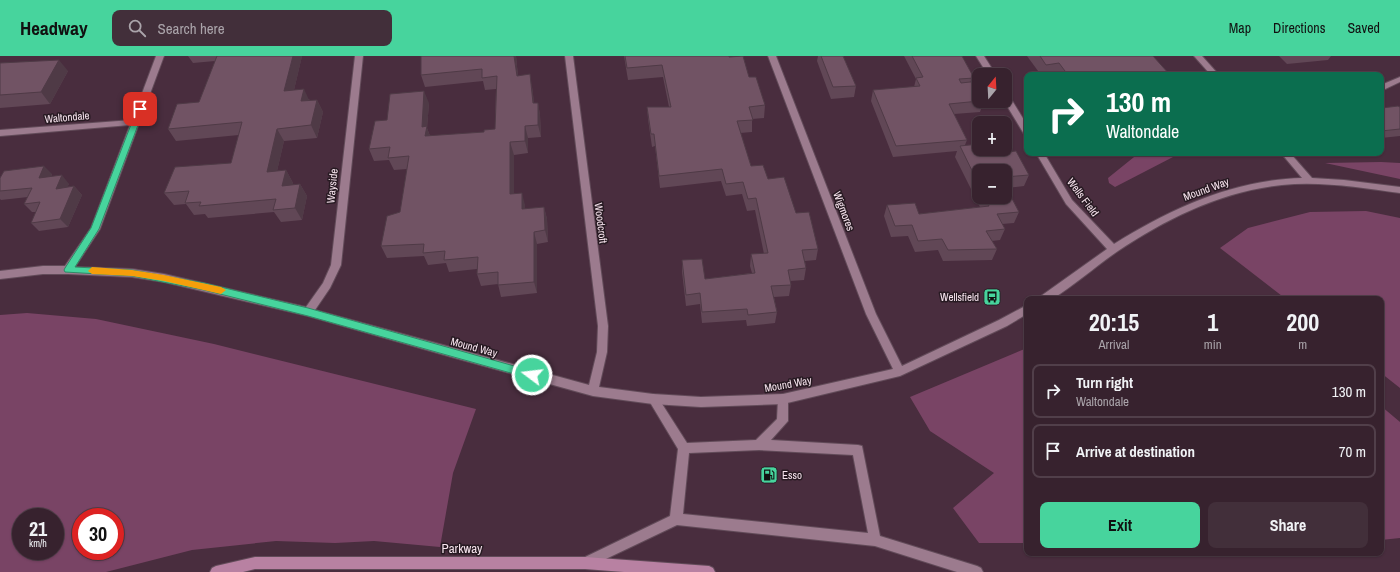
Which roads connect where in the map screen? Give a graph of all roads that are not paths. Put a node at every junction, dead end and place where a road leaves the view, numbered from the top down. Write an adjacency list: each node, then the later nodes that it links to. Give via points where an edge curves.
1 (160, 56): 12 (street)
2 (359, 56): 24 (street, Wayside, via 336,265 327,285)
3 (569, 56): 26 (street, Woodcroft, via 603,326 602,352)
4 (772, 56): 25 (street, Wigmores, via 870,314)
5 (980, 56): 7 (street)
6 (1198, 56): 8 (street)
7 (988, 68)
8 (1213, 72)
9 (1400, 79): 10 (street)
10 (1384, 87)
11 (1012, 107): 13 (street)
12 (135, 122): 14 (street, Waltondale); 20 (street, via 95,229)
13 (1024, 127)
14 (0, 133)
15 (1042, 156): 19 (street, Wells Field, via 1069,202)
16 (1288, 156): 17 (street)
17 (1309, 180): 18 (street, Mound Way); 19 (street, Mound Way, via 1271,183 1221,195 1193,205)
18 (1400, 190)
19 (1114, 250): 22 (street, Mound Way)
20 (68, 270): 21 (street, Mound Way); 24 (street, Mound Way, via 132,273 164,278)
21 (0, 275)
22 (1048, 296)
23 (1024, 311): 25 (street, Mound Way)
24 (308, 312): 26 (street, Mound Way)
25 (900, 372): 28 (street, Mound Way)
26 (593, 391): 27 (street, Mound Way)
27 (653, 399): 28 (street, Mound Way, via 723,402); 30 (street)
28 (783, 399): 29 (street, via 782,421)
29 (759, 445): 30 (street); 32 (street, via 858,450)
30 (684, 448): 31 (street)
31 (676, 519): 32 (street); 33 (street)
32 (875, 540): 36 (street)
33 (585, 563): 34 (main road, Parkway, via 255,563); 35 (main road, Parkway)
34 (216, 572)
35 (709, 572)
36 (977, 572)

